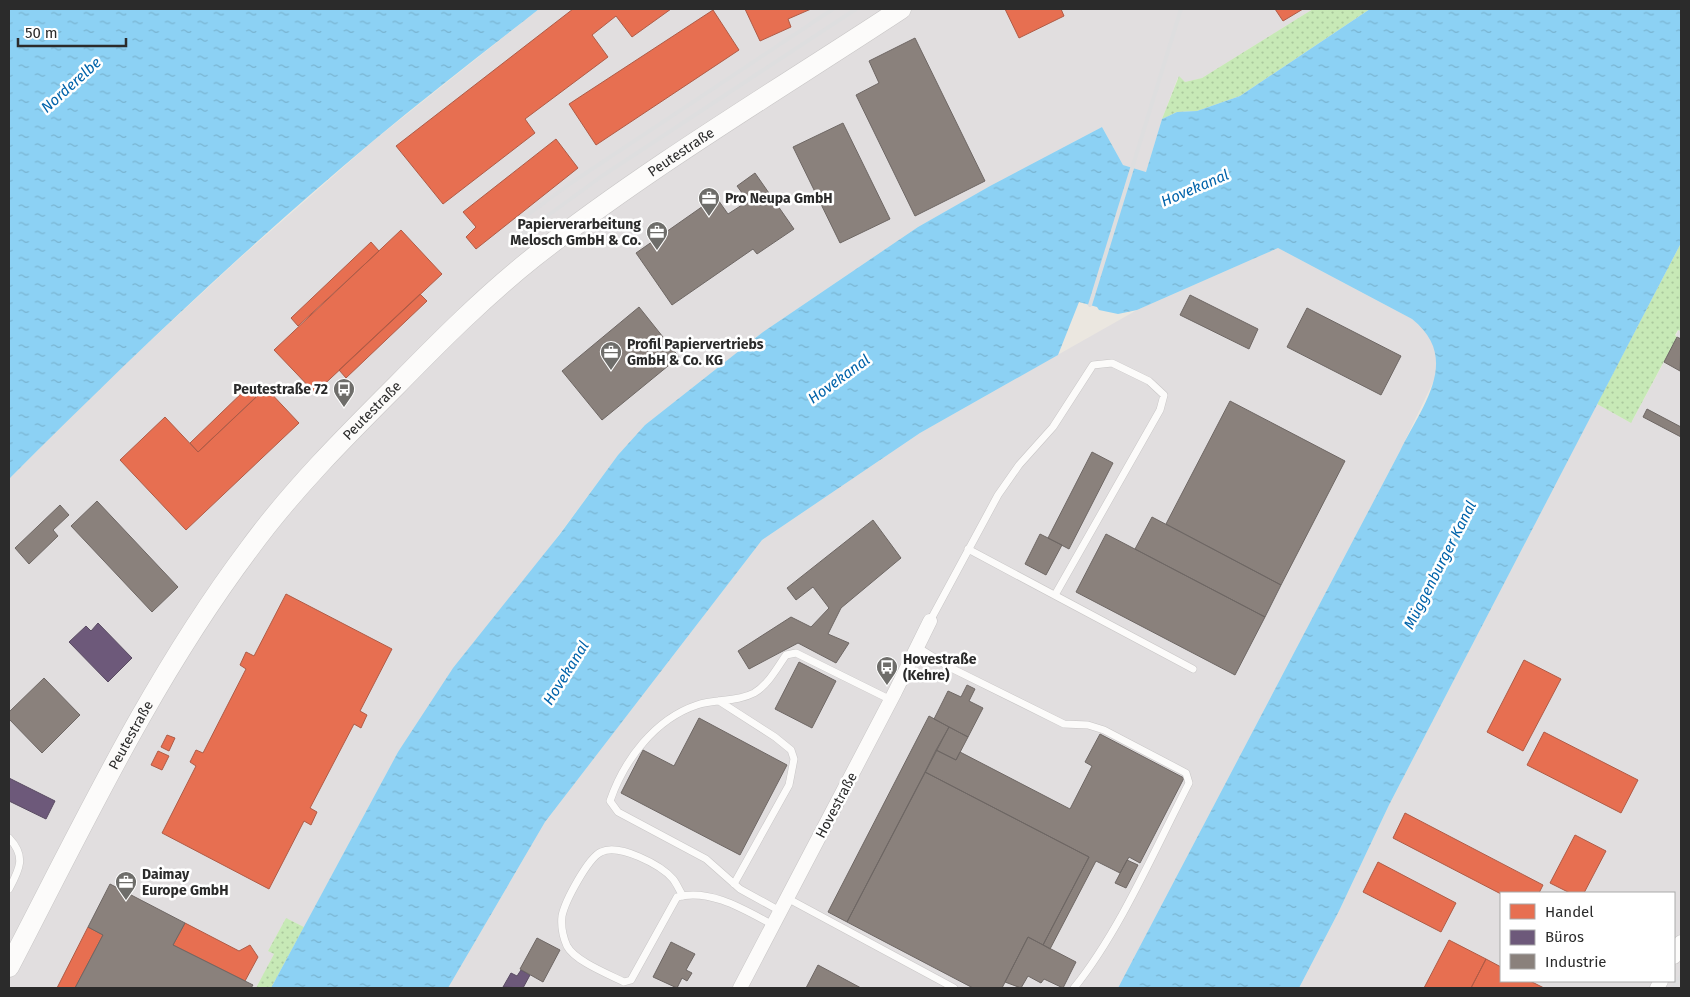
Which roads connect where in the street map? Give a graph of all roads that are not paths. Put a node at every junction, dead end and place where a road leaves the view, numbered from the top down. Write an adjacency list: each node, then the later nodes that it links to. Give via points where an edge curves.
1 (901, 9): 18 (street, Peutestraße, via 654,171 533,258 465,316 325,459 250,547 174,658)
2 (968, 549): 3 (lane); 3 (lane, via 1018,465 1053,427 1093,365 1112,363 1150,381 1164,395 1160,410); 4 (lane)
3 (1055, 595): 6 (lane)
4 (930, 621): 5 (street, Hovestraße)
5 (917, 647): 7 (street, Hovestraße); 21 (lane, via 944,664 1064,724 1088,725 1104,730 1186,773 1189,778 1132,894 1089,969)
6 (1193, 669)
7 (891, 700): 8 (lane, via 796,653 786,655 770,679 754,693); 13 (street, Hovestraße)
8 (719, 701): 10 (lane, via 775,736 791,750 794,758 790,785); 10 (lane, via 698,705 673,716 650,733 615,785 610,801 618,812 634,822 706,858)
9 (9, 838): 11 (lane, via 19,853 20,868)
10 (734, 884): 14 (lane)
11 (9, 889)
12 (683, 896): 12 (lane, via 678,897 669,910 631,980 624,982 607,974 574,955 567,945 562,915 573,889 600,852 611,849 626,852 653,864 672,878); 15 (lane, via 689,894 732,903)
13 (787, 898): 14 (street, Hovestraße); 20 (lane)
14 (780, 911): 15 (street, Hovestraße)
15 (773, 925): 19 (street, Hovestraße)
16 (1681, 942): 17 (street)
17 (1675, 955)
18 (9, 967)
19 (740, 988)
20 (954, 988)
21 (1074, 988)

